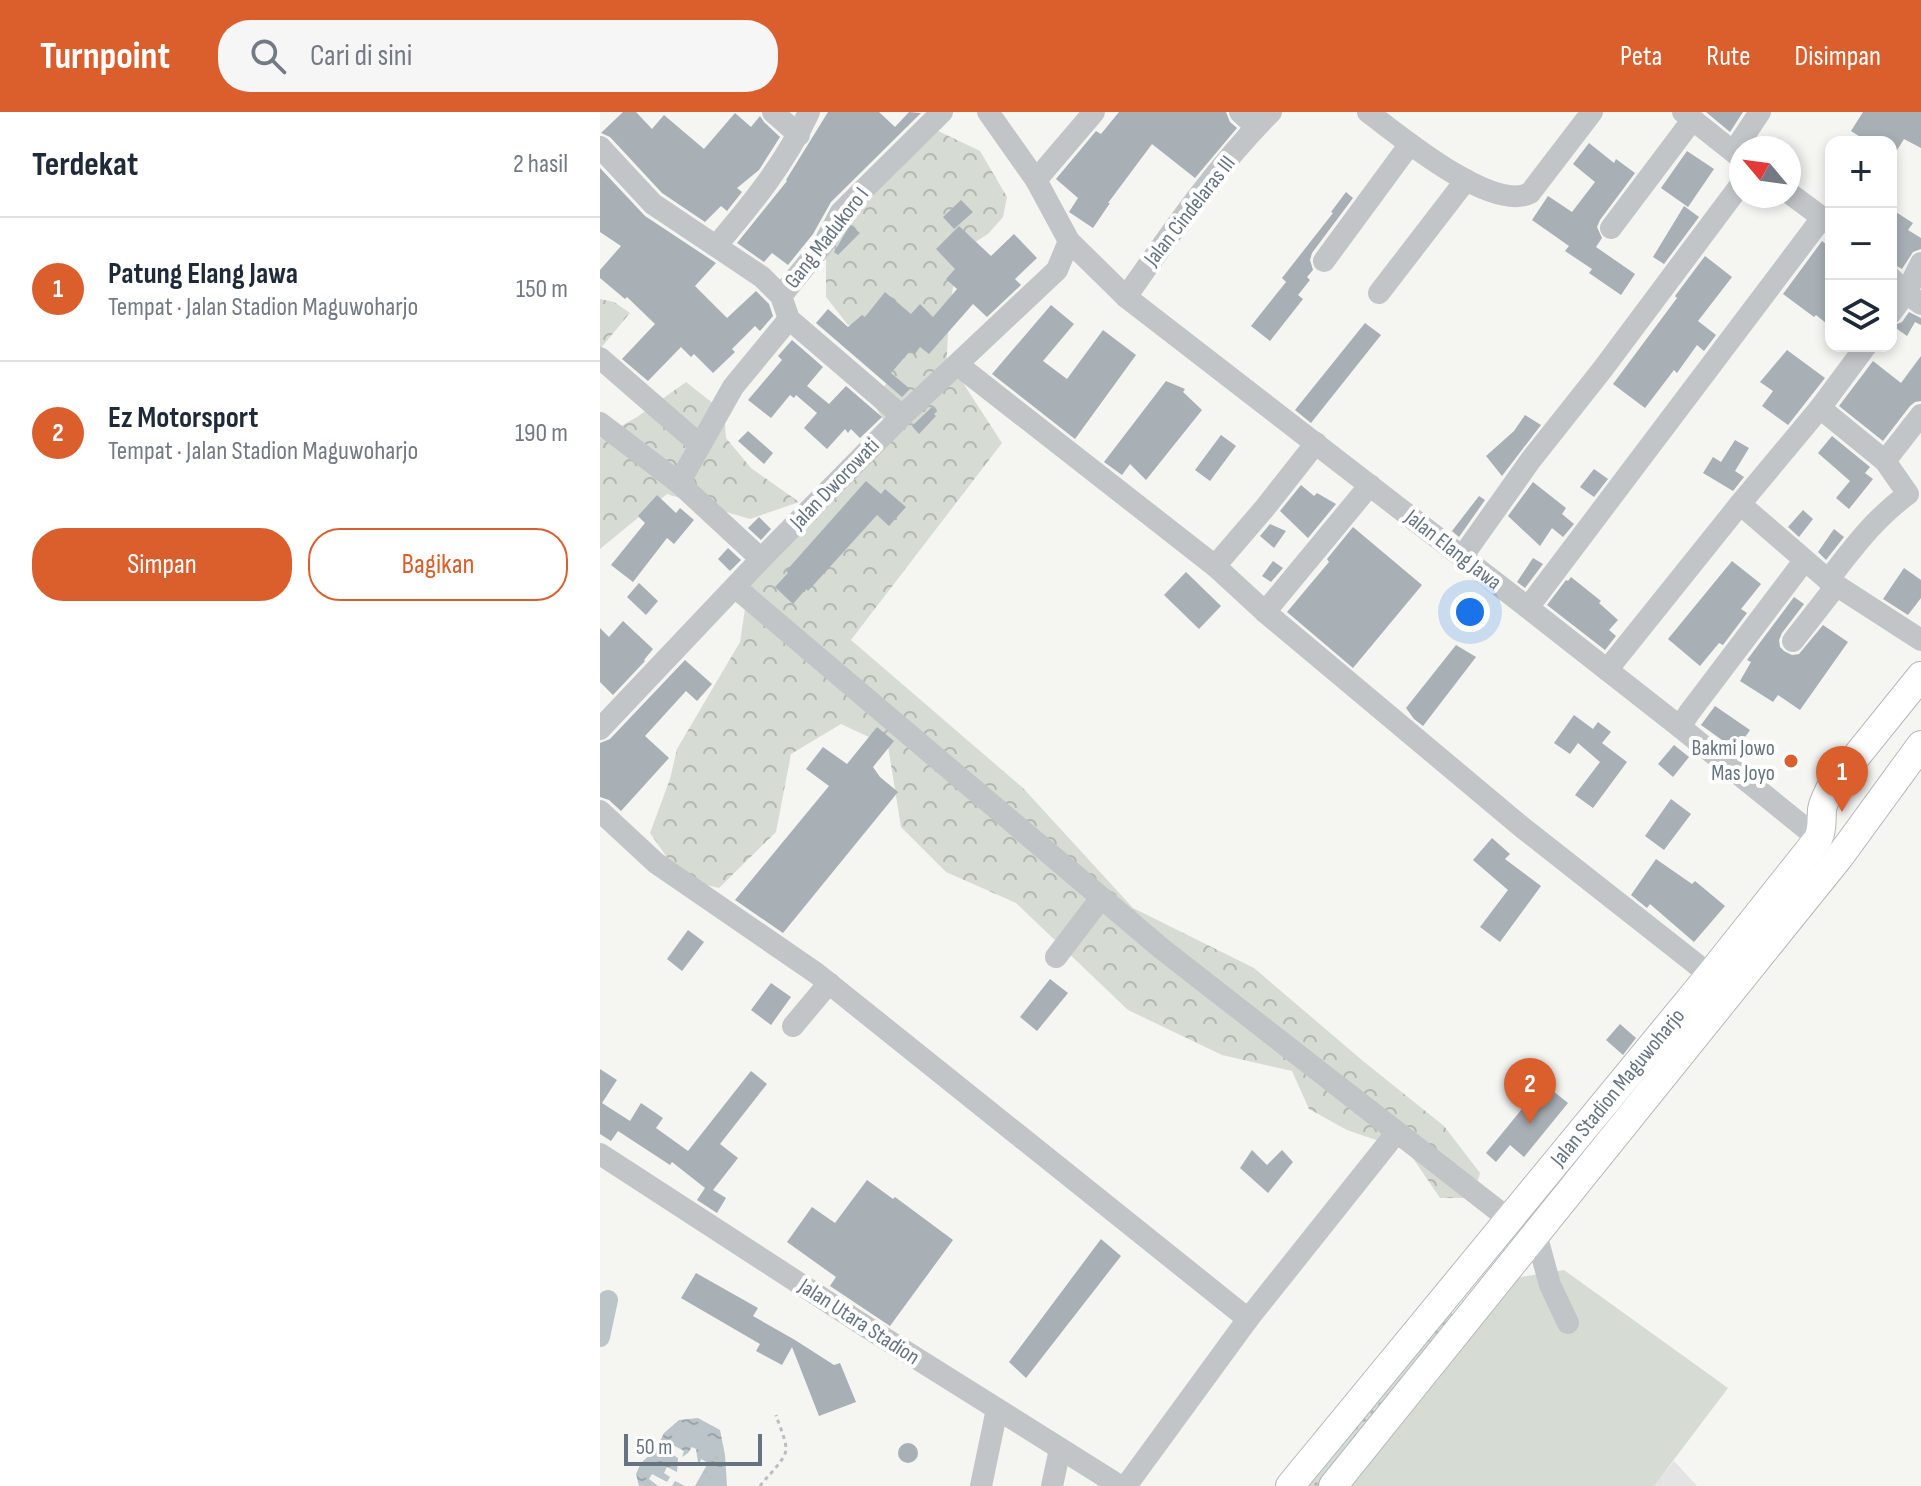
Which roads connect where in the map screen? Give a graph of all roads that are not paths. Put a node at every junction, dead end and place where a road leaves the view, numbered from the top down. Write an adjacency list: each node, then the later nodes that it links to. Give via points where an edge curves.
1 (773, 112): 11 (street)
2 (809, 112): 11 (street)
3 (942, 112): 31 (street, Gang Madukoro I, via 841,212 825,242)
4 (988, 112): 16 (street, Jalan Elang Jawa)
5 (1094, 112): 16 (street)
6 (1368, 112): 13 (street)
7 (1592, 112): 17 (street, via 1530,193 1512,196)
8 (1760, 112): 12 (street)
9 (1688, 115): 15 (street); 22 (street)
10 (1256, 117): 32 (street, Jalan Cindelaras III)
11 (799, 135): 24 (street)
12 (1747, 136)
13 (1410, 144): 17 (street); 25 (street)
14 (600, 147): 24 (street, via 653,204)
15 (1729, 148)
16 (1036, 180): 23 (street, Jalan Elang Jawa)
17 (1466, 180): 30 (street)
18 (1729, 200): 47 (street)
19 (1801, 202): 20 (street)
20 (1825, 220)
21 (1825, 224): 53 (street)
22 (1611, 228)
23 (1069, 241): 27 (street, Jalan Dworowati); 28 (street, Jalan Elang Jawa)
24 (716, 246): 31 (street)
25 (1324, 261)
26 (1921, 263): 29 (street)
27 (1057, 270): 28 (street); 36 (street, Jalan Dworowati)
28 (1108, 281): 32 (street, Jalan Elang Jawa)
29 (1906, 292)
30 (1379, 293)
31 (781, 296): 33 (street)
32 (1126, 297): 41 (street, Jalan Elang Jawa)
33 (789, 319): 39 (street); 42 (street, via 733,387)
34 (1862, 352): 37 (street)
35 (600, 358): 42 (street)
36 (958, 365): 39 (street, Jalan Dworowati); 50 (street)
37 (1820, 408): 43 (street); 46 (street)
38 (1921, 415): 43 (street)
39 (902, 416): 48 (street, Jalan Dworowati)
40 (600, 423): 44 (street)
41 (1316, 443): 45 (street, Jalan Elang Jawa); 50 (street)
42 (700, 445): 44 (street)
43 (1885, 461): 51 (street, via 1908,494 1886,511)
44 (679, 483): 48 (street)
45 (1370, 485): 47 (street, Jalan Elang Jawa); 54 (street)
46 (1740, 504): 49 (street); 57 (street)
47 (1462, 557): 53 (street, Jalan Elang Jawa)
48 (761, 559): 52 (street, Jalan Dworowati)
49 (1804, 561): 51 (street); 61 (street)
50 (1215, 566): 54 (street)
51 (1832, 583): 55 (street); 56 (street)
52 (735, 587): 60 (street, Jalan Dworowati); 68 (street)
53 (1527, 607): 57 (street, Jalan Elang Jawa)
54 (1265, 612): 70 (street, via 1523,828)
55 (1921, 640)
56 (1793, 641)
57 (1607, 670): 61 (street, Jalan Elang Jawa)
58 (1921, 676): 64 (main road, Jalan Stadion Maguwoharjo)
59 (600, 696): 60 (street)
60 (617, 712): 62 (street, Jalan Dworowati)
61 (1680, 727): 67 (street, Jalan Elang Jawa)
62 (600, 729)
63 (1921, 745): 65 (main road, Jalan Stadion Maguwoharjo)
64 (1842, 775): 65 (main road); 67 (main road, Jalan Stadion Maguwoharjo, via 1824,800)
65 (1877, 803): 67 (main road, Jalan Stadion Maguwoharjo)
66 (600, 811): 71 (street, via 656,863)
67 (1829, 847): 70 (main road, Jalan Stadion Maguwoharjo); 76 (main road, Jalan Stadion Maguwoharjo)
68 (1101, 898): 69 (street); 73 (street)
69 (1056, 957)
70 (1710, 975): 75 (main road, Jalan Stadion Maguwoharjo)
71 (829, 983): 72 (street); 79 (street)
72 (793, 1026)
73 (1397, 1132): 75 (street); 79 (street)
74 (600, 1154): 81 (street, Jalan Utara Stadion)
75 (1510, 1220): 77 (main road, Jalan Stadion Maguwoharjo)
76 (1536, 1234): 78 (main road, Jalan Stadion Maguwoharjo); 80 (street, via 1550,1285)
77 (1454, 1286): 78 (main road); 87 (main road, Jalan Stadion Maguwoharjo)
78 (1478, 1305): 88 (main road, Jalan Stadion Maguwoharjo)
79 (1248, 1319): 86 (street)
80 (1568, 1323)
81 (997, 1409): 82 (street, Jalan Utara Stadion); 83 (street)
82 (1060, 1449): 84 (street); 85 (street, Jalan Utara Stadion)
83 (981, 1486)
84 (1052, 1486)
85 (1120, 1486)
86 (1126, 1486)
87 (1290, 1486)
88 (1333, 1486)

